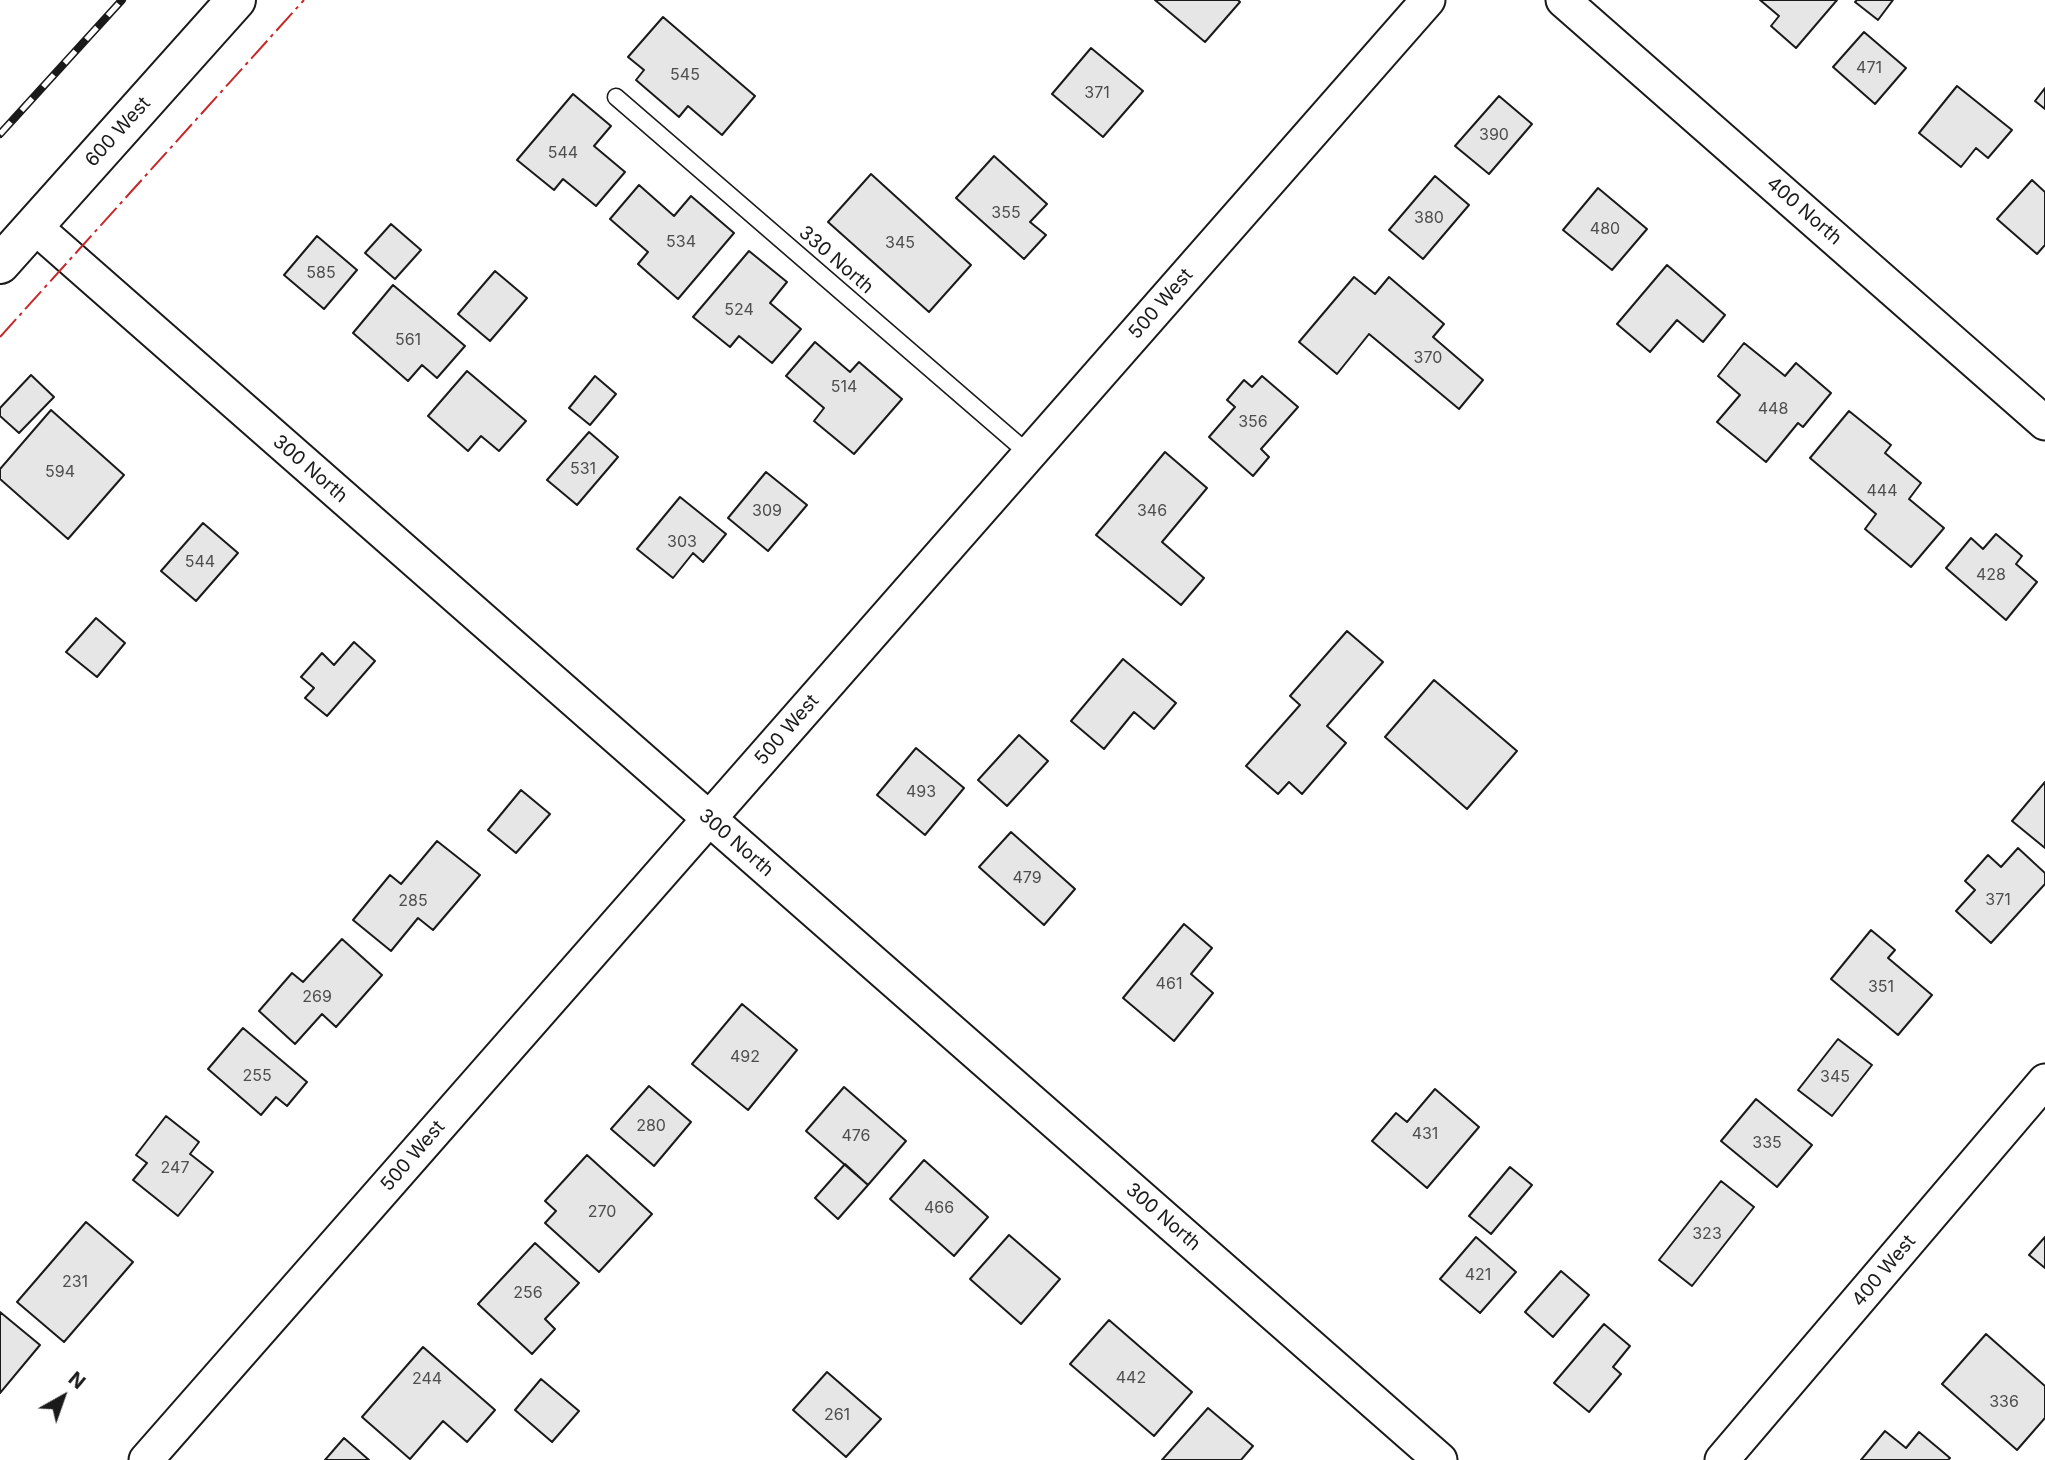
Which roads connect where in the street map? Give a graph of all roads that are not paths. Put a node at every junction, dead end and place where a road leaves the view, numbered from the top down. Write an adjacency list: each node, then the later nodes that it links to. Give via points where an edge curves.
1 (236, 0): 5 (main road, 600 West)
2 (1428, 0): 8 (street, 500 West)
3 (1563, 0): 7 (street, 400 North)
4 (616, 97): 8 (lane, 330 North)
5 (33, 226): 6 (main road, 600 West); 9 (street, 300 North)
6 (0, 264)
7 (2045, 423)
8 (1029, 454): 9 (street, 500 West)
9 (709, 819): 11 (street, 500 West); 12 (street, 300 North)
10 (2045, 1081): 13 (street, 400 West)
11 (146, 1460)
12 (1440, 1460)
13 (1722, 1460)

